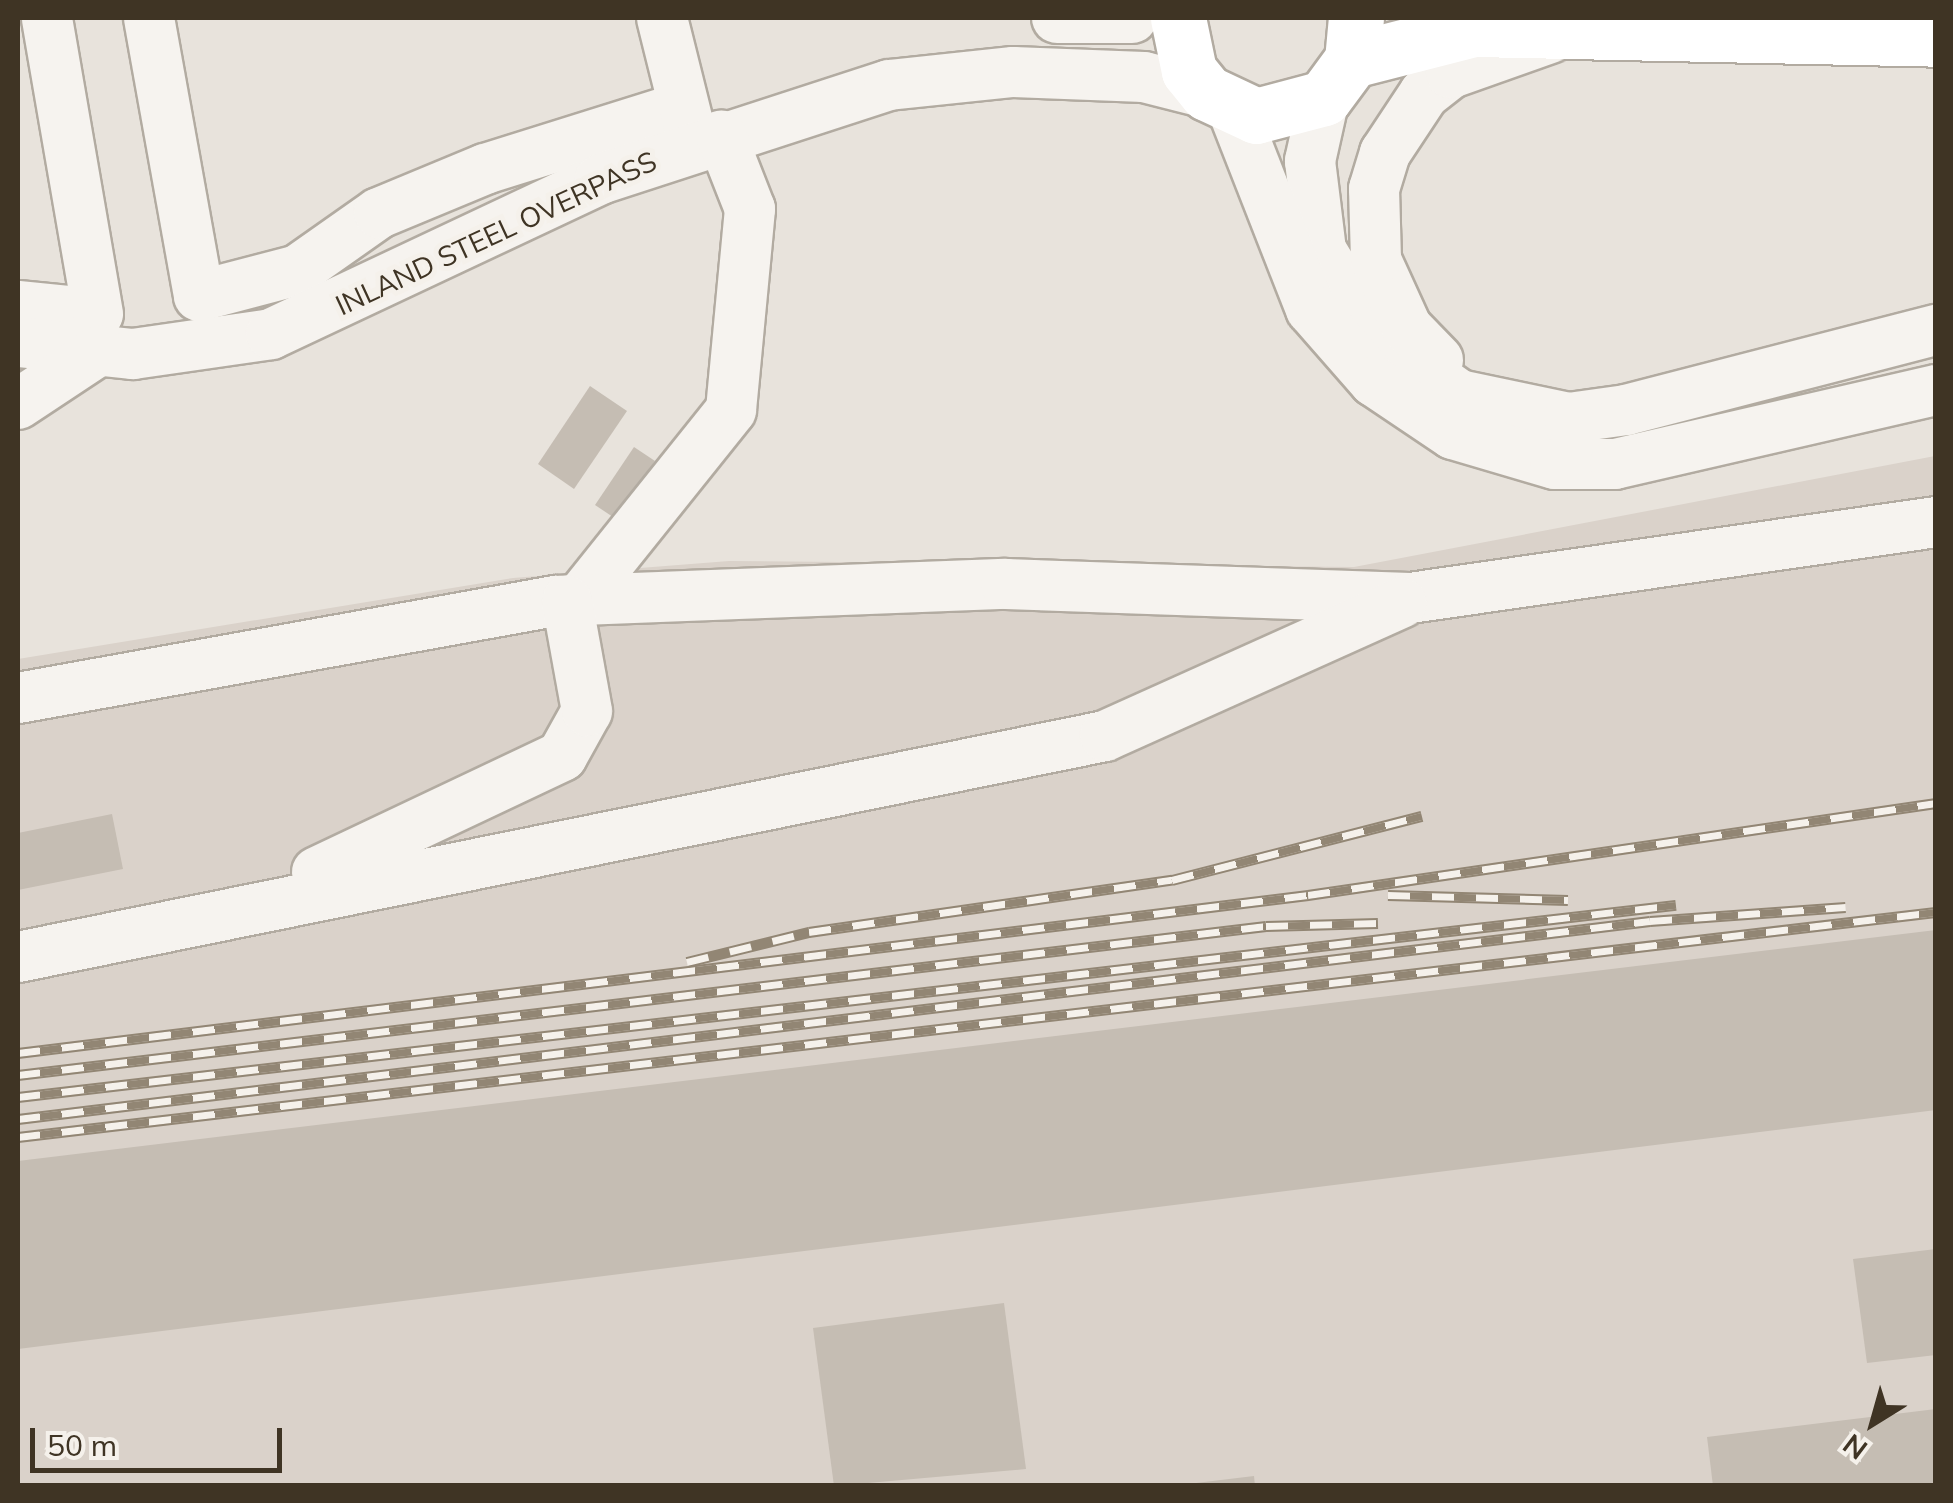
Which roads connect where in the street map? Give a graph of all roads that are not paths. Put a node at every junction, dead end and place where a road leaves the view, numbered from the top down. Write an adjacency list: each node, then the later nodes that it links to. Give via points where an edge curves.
1 (47, 18): 12 (street, via 98,314)
2 (149, 18): 11 (street, via 199,296 298,270 378,213 485,169)
3 (662, 18): 11 (street)
4 (1057, 18): 5 (street)
5 (1132, 18)
6 (1178, 18): 10 (main road, via 1189,71)
7 (1581, 30): 8 (main road); 9 (main road, via 1474,29); 18 (street, via 1483,58 1424,94 1385,153 1371,228 1388,292 1434,357 1507,403)
8 (1936, 40)
9 (1344, 58): 10 (main road, via 1280,116); 18 (street, via 1311,208 1335,280 1370,332 1459,395)
10 (1220, 101): 11 (street, INLAND STEEL OVERPASS, via 1144,77 1013,72 889,85); 16 (street, via 1312,309 1374,381 1453,434 1522,458 1616,464)
11 (699, 129): 15 (street, INLAND STEEL OVERPASS, via 271,334); 21 (street, via 750,209 731,410)
12 (18, 306)
13 (1936, 330): 18 (street)
14 (18, 342): 15 (street, INLAND STEEL OVERPASS)
15 (98, 351): 17 (street)
16 (1936, 390)
17 (18, 404)
18 (1568, 418)
19 (1936, 522): 20 (street)
20 (1410, 598): 21 (street, via 1006,584); 23 (street, via 1105,736)
21 (573, 600): 22 (street); 23 (street, via 587,712 562,756)
22 (18, 698)
23 (220, 917): 24 (street)
24 (18, 958)

